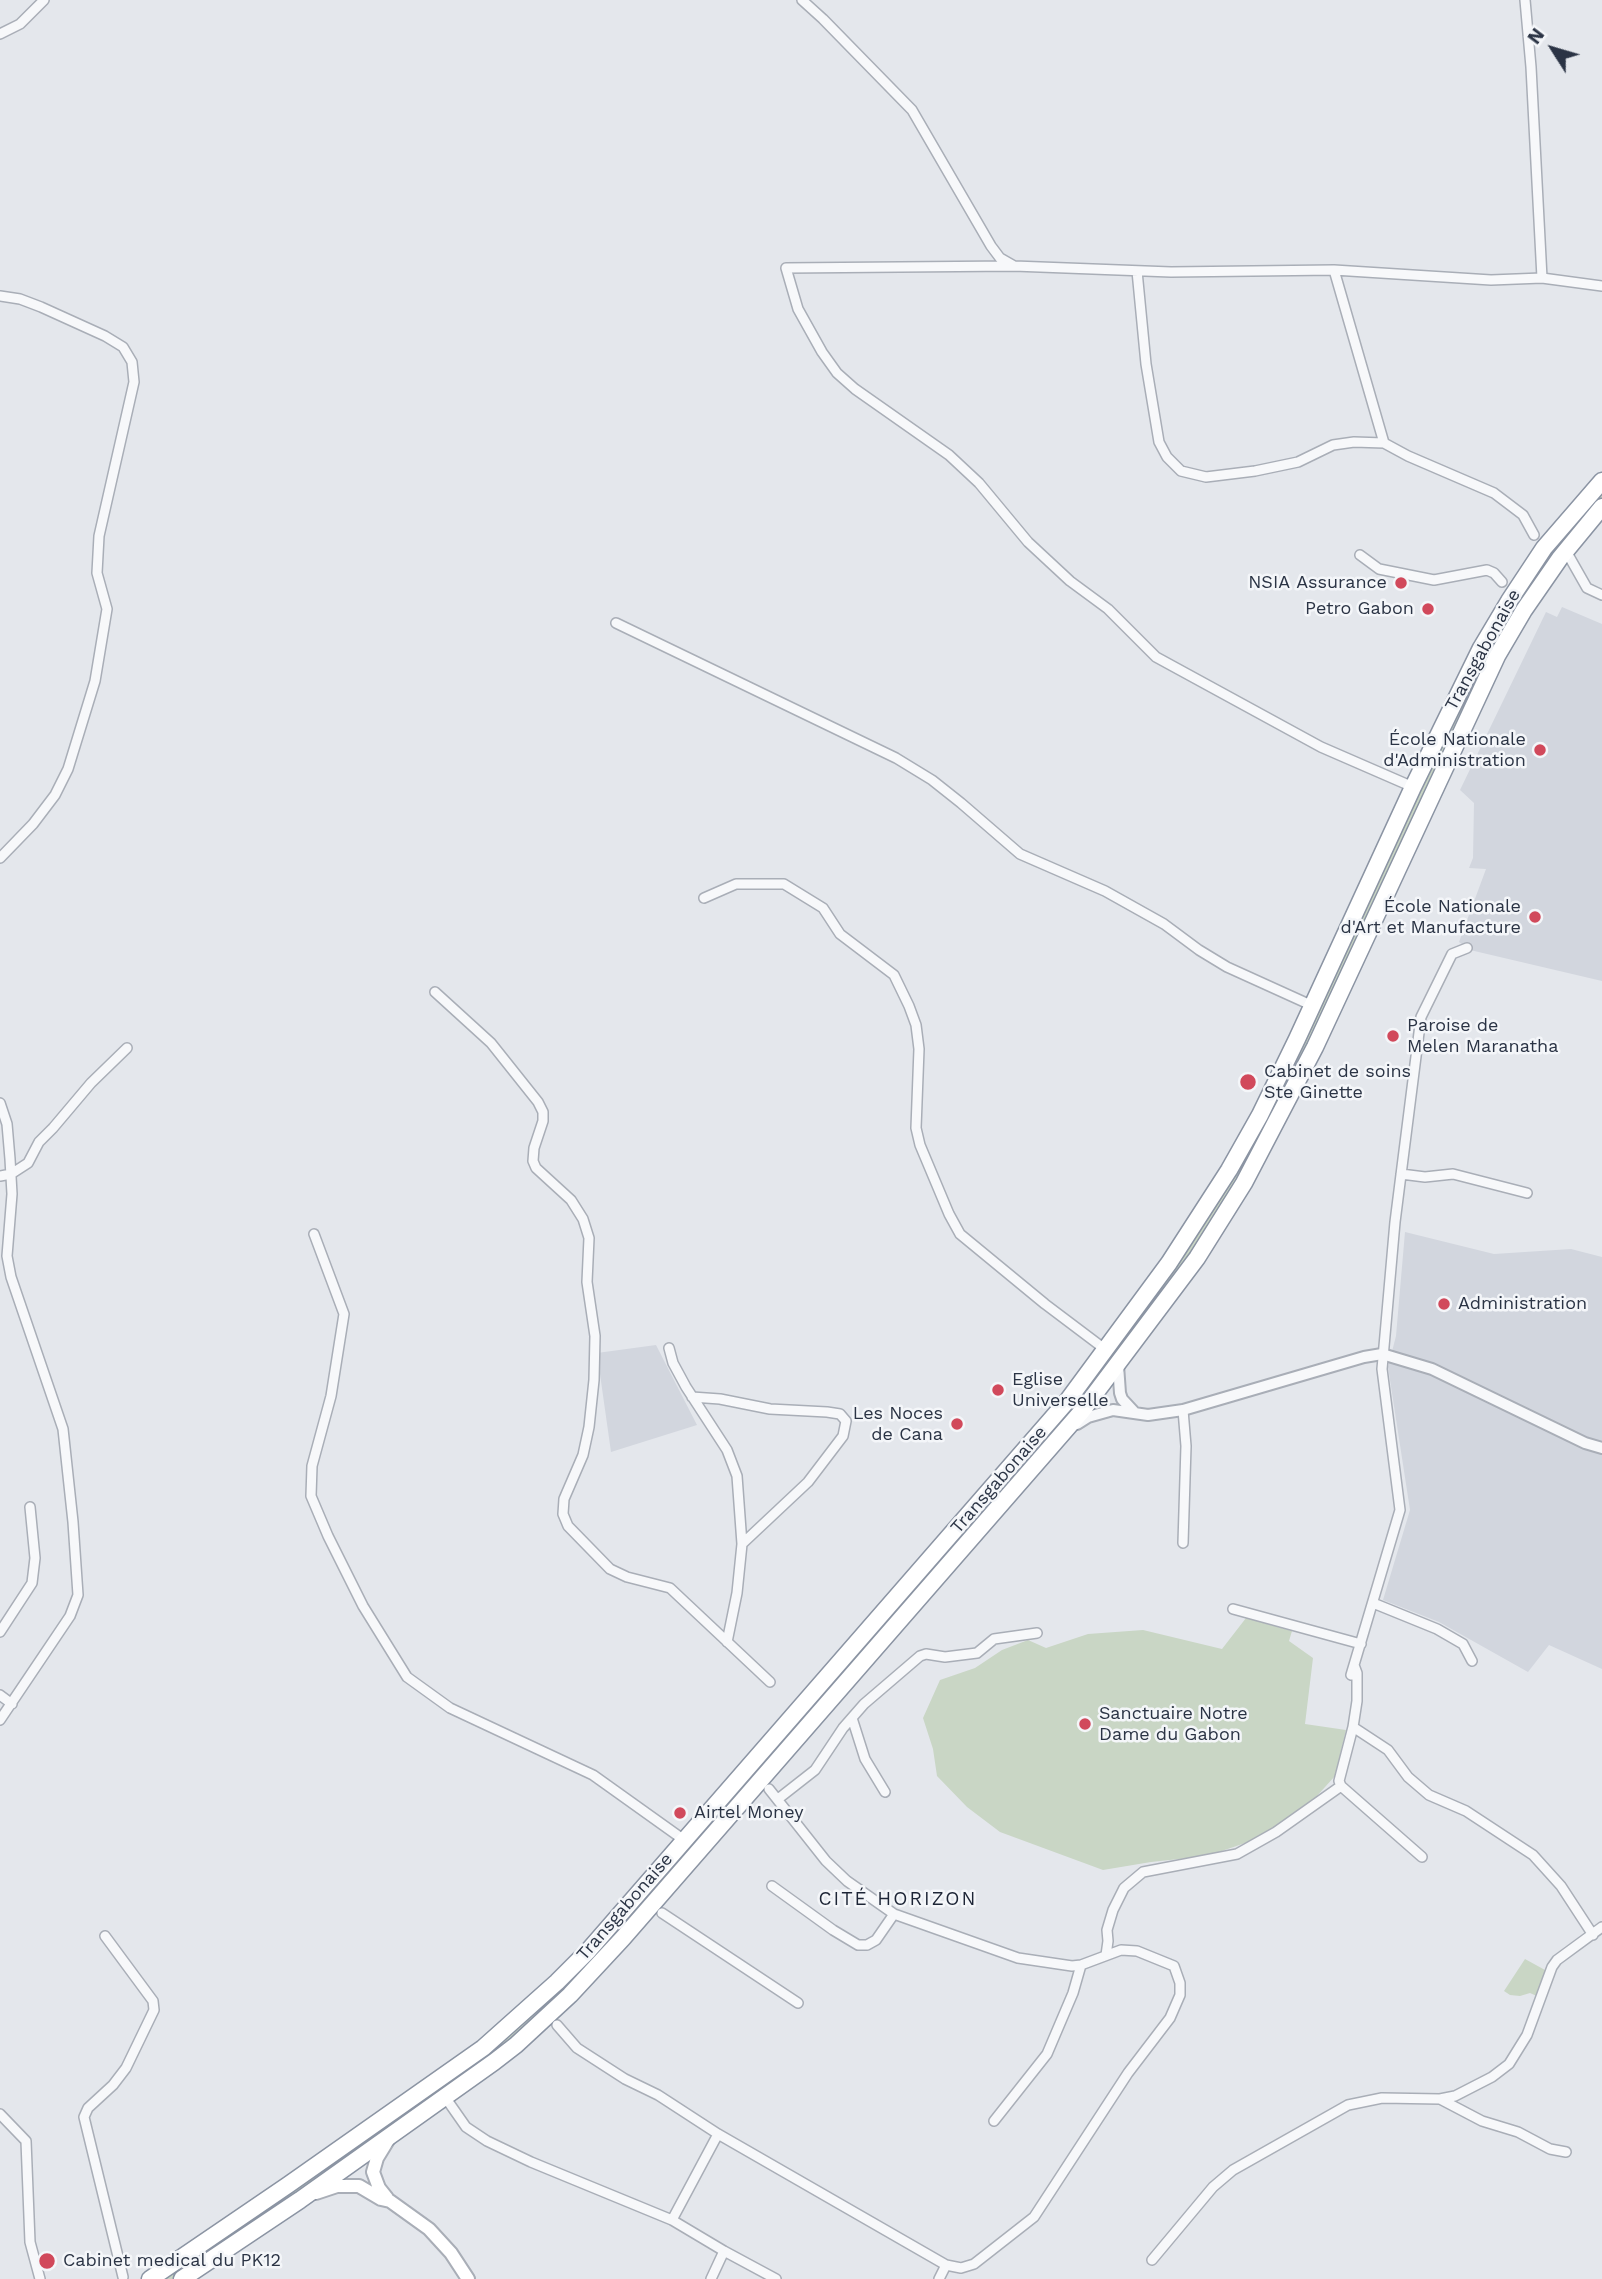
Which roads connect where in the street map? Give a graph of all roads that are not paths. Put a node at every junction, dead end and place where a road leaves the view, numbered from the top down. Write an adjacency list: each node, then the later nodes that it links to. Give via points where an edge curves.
1 (44, 0): 4 (street, via 20,24)
2 (802, 0): 5 (street, via 912,110 991,246)
3 (1525, 0): 8 (street)
4 (0, 34)
5 (1014, 266): 7 (street); 20 (street, via 786,268 798,309 837,373 949,455 1028,542 1108,609 1156,657 1321,747)
6 (1334, 270): 7 (street); 8 (street, via 1491,280); 11 (street)
7 (1137, 271): 11 (street, via 1159,442 1181,471 1206,477 1255,471 1298,462 1334,445)
8 (1542, 278): 9 (street)
9 (1602, 286)
10 (0, 296): 21 (street, via 41,307 124,347 132,362 134,382 99,536 97,573 107,609 95,681 75,749 55,795)
11 (1384, 443): 14 (street, via 1494,493 1523,515)
12 (1602, 481): 20 (highway, Transgabonaise, via 1544,548 1509,601)
13 (1602, 507): 15 (highway, Transgabonaise)
14 (1534, 535)
15 (1566, 551): 18 (street, via 1587,588); 36 (highway, Transgabonaise, via 1497,656 1266,1143 1197,1258)
16 (1360, 555): 17 (street, via 1380,569 1434,580 1487,570)
17 (1502, 582)
18 (1602, 595)
19 (616, 623): 25 (street, via 897,758 951,795 1020,854 1105,891 1227,967)
20 (1413, 787): 25 (highway, Transgabonaise)
21 (0, 858)
22 (704, 898): 34 (street, via 736,884 784,884 822,908 841,934 894,975 916,1026 920,1145 960,1234)
23 (1467, 948): 29 (street, via 1452,954 1421,1017)
24 (435, 992): 49 (street, via 491,1043 538,1102 543,1121 533,1161 571,1200 589,1238 587,1282 595,1336 594,1380 583,1455 564,1499 568,1526 610,1569 670,1588)
25 (1313, 1006): 34 (highway, Transgabonaise, via 1260,1115 1210,1202)
26 (127, 1048): 28 (street, via 39,1142 28,1163)
27 (0, 1103): 28 (street, via 7,1124)
28 (10, 1174): 30 (street); 54 (street, via 7,1256 63,1429 78,1595 70,1616)
29 (1401, 1174): 31 (street, via 1452,1174); 35 (street)
30 (0, 1176)
31 (1527, 1193)
32 (314, 1234): 62 (street, via 344,1314 331,1396 312,1466 311,1496 370,1618 407,1677 450,1709 593,1775)
33 (668, 1348): 37 (street)
34 (1106, 1350): 62 (highway, Transgabonaise, via 1068,1400)
35 (1382, 1354): 38 (street); 41 (street, via 1432,1370); 45 (street, via 1400,1510)
36 (1118, 1365): 39 (street, via 1122,1399); 40 (highway, Transgabonaise)
37 (692, 1397): 44 (street, via 727,1450 737,1476); 44 (street, via 828,1412 846,1421 843,1436 808,1482)
38 (1183, 1410): 39 (street); 43 (street)
39 (1135, 1413): 40 (street, via 1100,1412)
40 (1063, 1433): 74 (highway, Transgabonaise, via 601,1963 516,2045)
41 (1602, 1448)
42 (30, 1507): 47 (street, via 35,1558 32,1583)
43 (1183, 1543)
44 (742, 1544): 49 (street)
45 (1373, 1602): 50 (street); 51 (street, via 1464,1644)
46 (1233, 1609): 50 (street)
47 (0, 1632)
48 (1037, 1633): 55 (street, via 994,1639 978,1653 920,1656)
49 (727, 1642): 52 (street)
50 (1361, 1644): 57 (street, via 1353,1670 1357,1673)
51 (1472, 1661)
52 (770, 1682)
53 (0, 1695): 54 (street)
54 (12, 1704): 56 (street)
55 (852, 1718): 60 (street, via 865,1759); 61 (street, via 815,1770)
56 (0, 1720)
57 (1353, 1727): 58 (street); 68 (street, via 1388,1750 1429,1795 1466,1811 1532,1855)
58 (1341, 1786): 63 (street); 70 (street, via 1237,1854 1143,1872 1124,1888 1112,1910)
59 (769, 1789): 61 (street)
60 (885, 1791)
61 (778, 1799): 66 (street, via 846,1881)
62 (684, 1840): 89 (highway, Transgabonaise, via 588,1951 483,2048)
63 (1422, 1857)
64 (772, 1886): 66 (street, via 858,1944 876,1940)
65 (662, 1913): 72 (street)
66 (894, 1914): 71 (street, via 1010,1956)
67 (1602, 1927): 68 (street)
68 (1593, 1935): 75 (street, via 1552,1967 1527,2035 1508,2064 1492,2077)
69 (105, 1936): 87 (street, via 153,2001 154,2010 126,2068 84,2117)
70 (1106, 1955): 71 (street); 86 (street, via 1137,1951 1174,1966 1180,1995 1170,2018 1034,2217 974,2264 961,2268)
71 (1081, 1965): 77 (street, via 1048,2054)
72 (798, 2003)
73 (557, 2025): 79 (street, via 590,2057)
74 (445, 2097): 78 (highway, Transgabonaise); 83 (street, via 466,2127 487,2141)
75 (1440, 2099): 80 (street, via 1482,2121); 85 (street, via 1382,2098 1348,2105 1233,2170)
76 (0, 2114): 88 (street, via 26,2141 30,2242)
77 (994, 2121)
78 (392, 2134): 81 (highway, Transgabonaise); 82 (main road, via 373,2172)
79 (718, 2134): 83 (street); 86 (street)
80 (1566, 2152)
81 (300, 2200): 82 (main road, via 348,2185); 90 (highway, Transgabonaise)
82 (390, 2201): 91 (main road, via 429,2229)
83 (672, 2220): 84 (street)
84 (724, 2252): 92 (street); 93 (street)
85 (1152, 2260)
86 (946, 2265): 94 (street)
87 (122, 2277)
88 (40, 2279)
89 (150, 2279)
90 (182, 2279)
91 (468, 2279)
92 (711, 2279)
93 (776, 2279)
94 (939, 2279)

